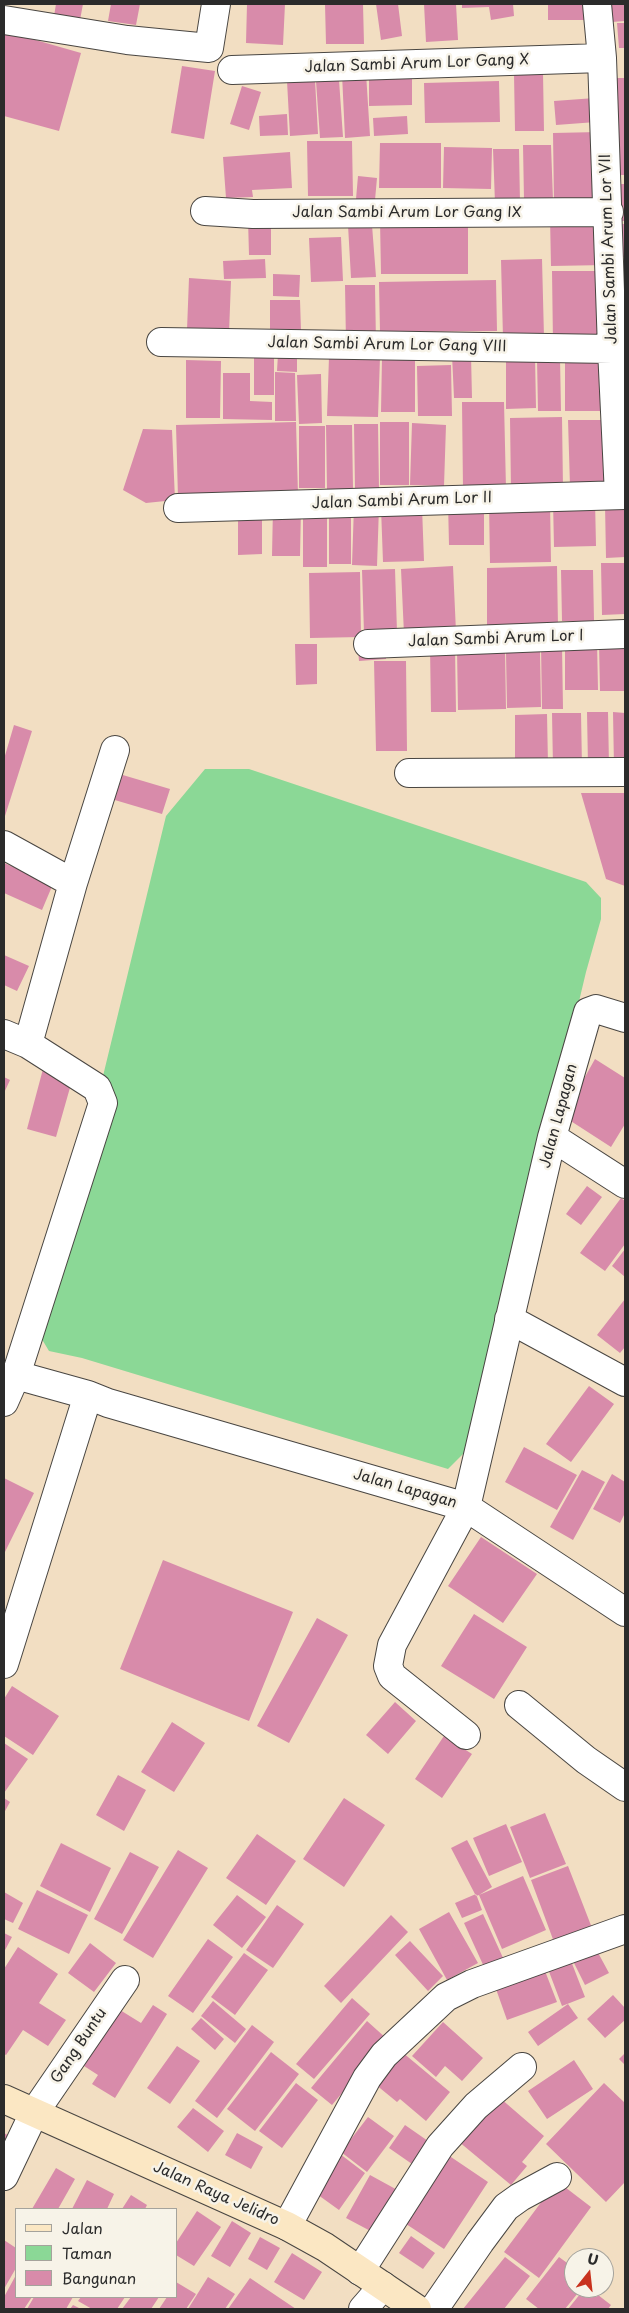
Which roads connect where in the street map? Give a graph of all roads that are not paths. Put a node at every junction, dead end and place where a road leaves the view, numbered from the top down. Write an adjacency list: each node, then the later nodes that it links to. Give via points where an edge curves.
1 (216, 4): 3 (street, via 209,48 127,40)
2 (598, 4): 4 (street, Jalan Sambi Arum Lor VII)
3 (4, 20)
4 (602, 58): 5 (street, Jalan Sambi Arum Lor Gang X); 7 (street, Jalan Sambi Arum Lor VII)
5 (232, 70)
6 (205, 211): 7 (street, Jalan Sambi Arum Lor Gang IX, via 253,214)
7 (609, 212): 9 (street, Jalan Sambi Arum Lor VII)
8 (161, 342): 9 (street, Jalan Sambi Arum Lor Gang VIII)
9 (612, 349): 10 (street, Jalan Sambi Arum Lor VII)
10 (622, 495): 11 (street, Jalan Sambi Arum Lor II)
11 (178, 508)
12 (625, 634): 13 (street, Jalan Sambi Arum Lor I)
13 (368, 644)
14 (115, 750): 18 (street)
15 (625, 772): 16 (street)
16 (409, 773)
17 (4, 845): 18 (street)
18 (73, 883): 20 (street)
19 (625, 1018): 21 (street, Jalan Lapagan, via 596,1009 588,1012)
20 (16, 1039): 24 (street, via 97,1088 102,1103)
21 (552, 1137): 22 (street); 23 (street, Jalan Lapagan)
22 (625, 1184)
23 (509, 1319): 25 (street); 28 (street, Jalan Lapagan)
24 (16, 1375): 26 (street, Jalan Lapagan); 27 (street)
25 (625, 1382)
26 (88, 1395): 28 (street, Jalan Lapagan, via 108,1404); 30 (street)
27 (4, 1402)
28 (466, 1507): 29 (street); 32 (street, via 392,1645 388,1666 392,1676)
29 (625, 1612)
30 (4, 1664)
31 (519, 1705): 33 (street, via 586,1760)
32 (466, 1735)
33 (625, 1787)
34 (625, 1929): 41 (street, via 472,1984 446,1997 384,2055 367,2078)
35 (125, 1980): 38 (street, Gang Buntu)
36 (522, 2067): 42 (street, via 476,2106 440,2146)
37 (4, 2099): 38 (street, Jalan Raya Jelidro)
38 (34, 2112): 39 (street, Gang Buntu); 41 (street, Jalan Raya Jelidro)
39 (4, 2176)
40 (557, 2177): 46 (street, via 506,2207)
41 (287, 2226): 42 (street, Jalan Raya Jelidro)
42 (360, 2271): 43 (street, Jalan Raya Jelidro)
43 (383, 2286): 44 (street); 45 (street, Jalan Raya Jelidro)
44 (363, 2309)
45 (417, 2309)
46 (434, 2309)

